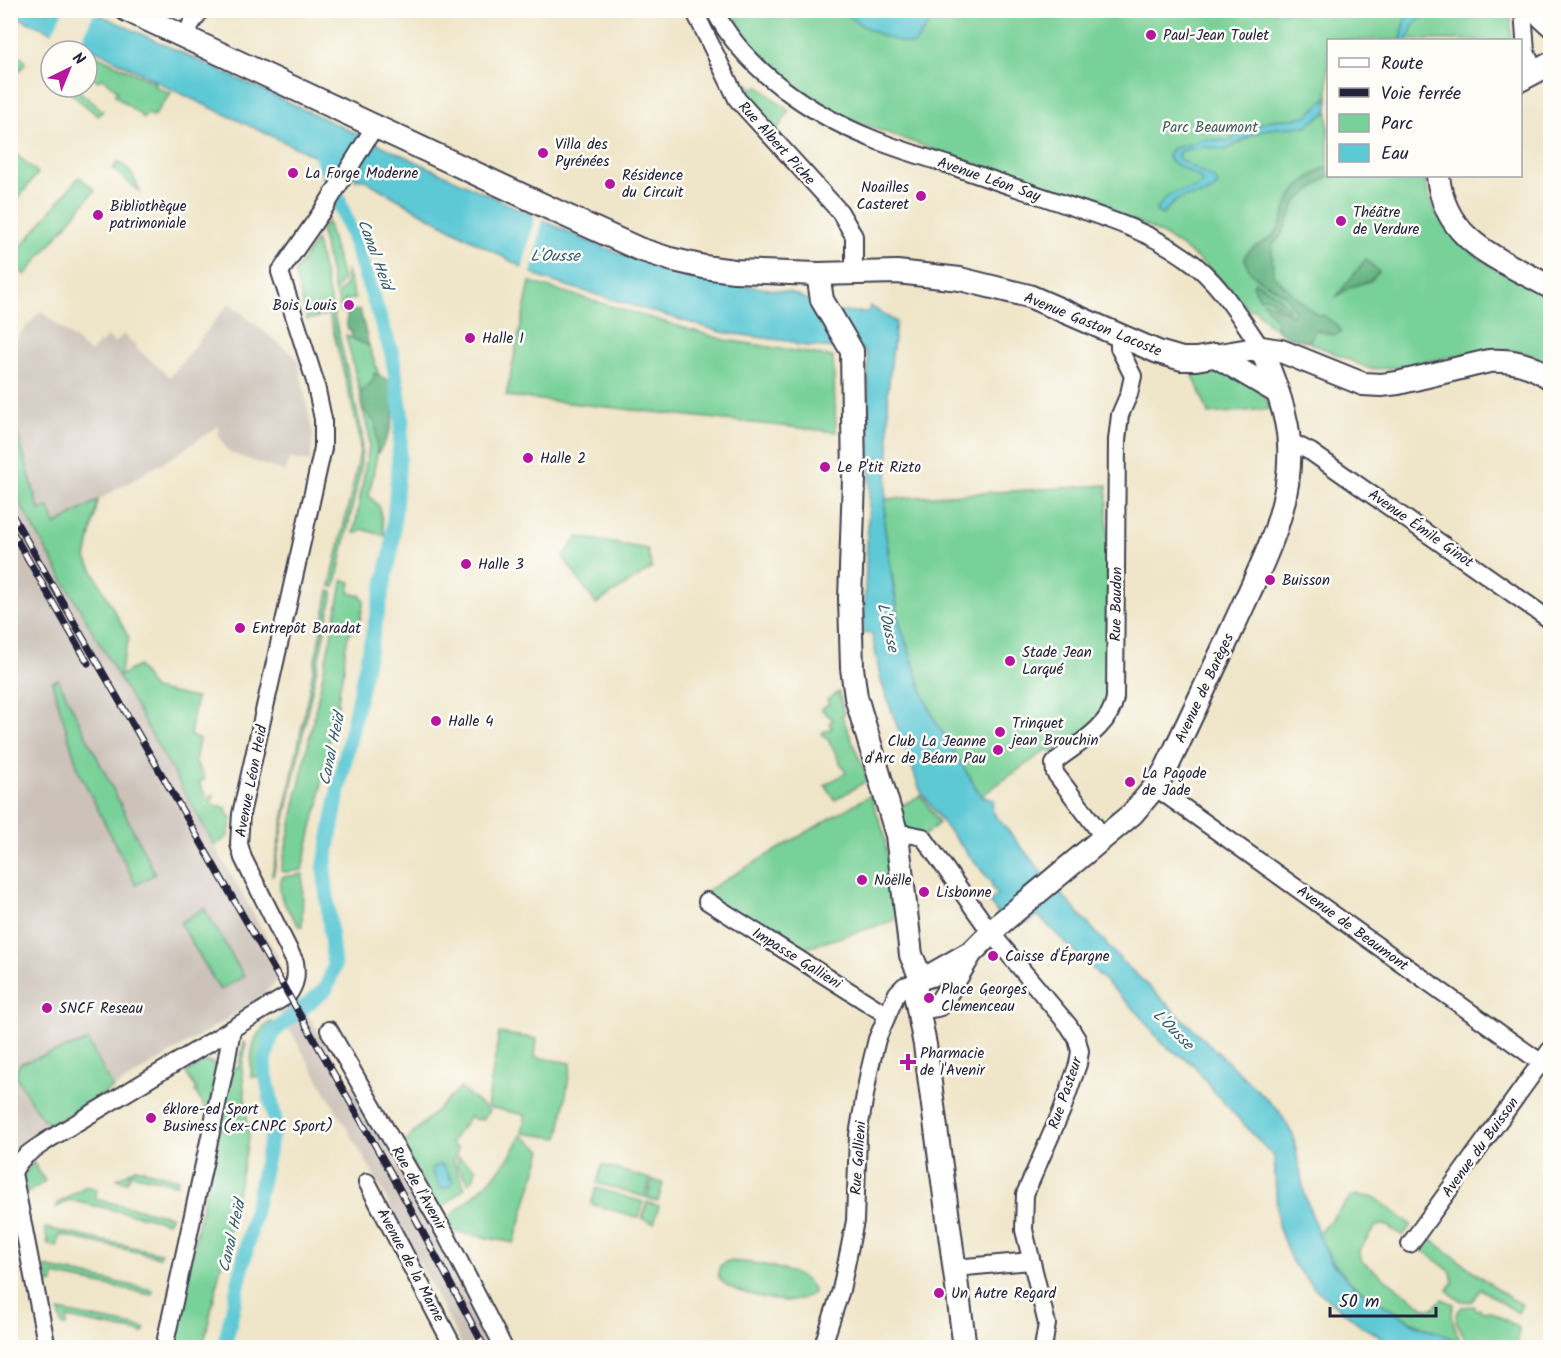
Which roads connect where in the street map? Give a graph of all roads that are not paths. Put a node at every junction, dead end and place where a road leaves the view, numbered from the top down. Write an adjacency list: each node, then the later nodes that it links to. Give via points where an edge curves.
1 (127, 10): 8 (main road)
2 (201, 10): 8 (street)
3 (694, 10): 12 (street, Rue Albert Piche, via 737,99 840,212 854,236)
4 (714, 10): 16 (street, Avenue Léon Say, via 754,65 817,111 872,139 1124,224 1168,246 1207,274)
5 (1522, 10): 9 (street, via 1526,52)
6 (1533, 10): 7 (street)
7 (1551, 28)
8 (186, 37): 10 (main road, Avenue Gaston Lacoste)
9 (1535, 72)
10 (371, 132): 13 (main road, Avenue Gaston Lacoste, via 654,254 734,271); 30 (street, Avenue Léon Heid, via 280,272 315,381 323,419 323,448 241,814 239,844 295,962 297,974 288,995)
11 (1438, 177): 14 (main road, via 1444,205 1463,235 1479,248)
12 (854, 272): 13 (main road, Avenue Gaston Lacoste); 15 (main road, Avenue Gaston Lacoste, via 924,273 990,285 1054,305)
13 (818, 274): 24 (main road, via 827,309 852,351 852,668 856,697)
14 (1551, 287)
15 (1119, 333): 17 (main road, Avenue Gaston Lacoste, via 1182,358); 25 (street, Rue Baudon, via 1119,348 1133,376 1120,415 1117,440 1115,698 1102,724 1057,760 1054,768)
16 (1261, 348): 17 (main road, Avenue Gaston Lacoste); 18 (main road); 20 (main road, Avenue de Barèges)
17 (1214, 355): 20 (main road)
18 (1301, 359): 19 (main road, via 1363,384 1398,382 1489,361 1527,365); 20 (main road)
19 (1551, 378)
20 (1277, 392): 21 (main road, Avenue de Barèges)
21 (1289, 441): 22 (street, Avenue Émile Ginot, via 1311,452); 23 (main road, Avenue de Barèges, via 1290,456 1277,527)
22 (1551, 620)
23 (1155, 787): 25 (main road, Avenue de Barèges); 32 (street, Avenue de Beaumont)
24 (897, 835): 27 (street, Rue Pasteur, via 923,837); 28 (main road, via 911,955)
25 (1104, 838): 27 (main road, Avenue de Barèges)
26 (707, 901): 29 (street, Impasse Gallieni)
27 (996, 927): 28 (main road, Avenue de Barèges); 35 (street, Rue Pasteur, via 1069,1026 1080,1052 1062,1110 1026,1194 1024,1230)
28 (928, 988): 29 (street, Rue Gallieni, via 904,986); 36 (main road, via 924,1038)
29 (887, 1015): 41 (street, Rue Gallieni, via 869,1072 858,1135 855,1221 843,1282)
30 (232, 1029): 37 (street, Avenue Léon Heid, via 48,1140 16,1164 13,1173); 38 (street)
31 (328, 1030): 40 (street, Rue de l'Avenir, via 446,1235)
32 (1547, 1061): 34 (street, Avenue du Buisson)
33 (367, 1182): 39 (street, Avenue de la Marne)
34 (1410, 1244)
35 (1031, 1261): 36 (street); 43 (street, Rue Pasteur, via 1047,1324)
36 (955, 1268): 42 (main road)
37 (47, 1347)
38 (164, 1347)
39 (454, 1347)
40 (504, 1347)
41 (822, 1347)
42 (965, 1347)
43 (1043, 1347)

